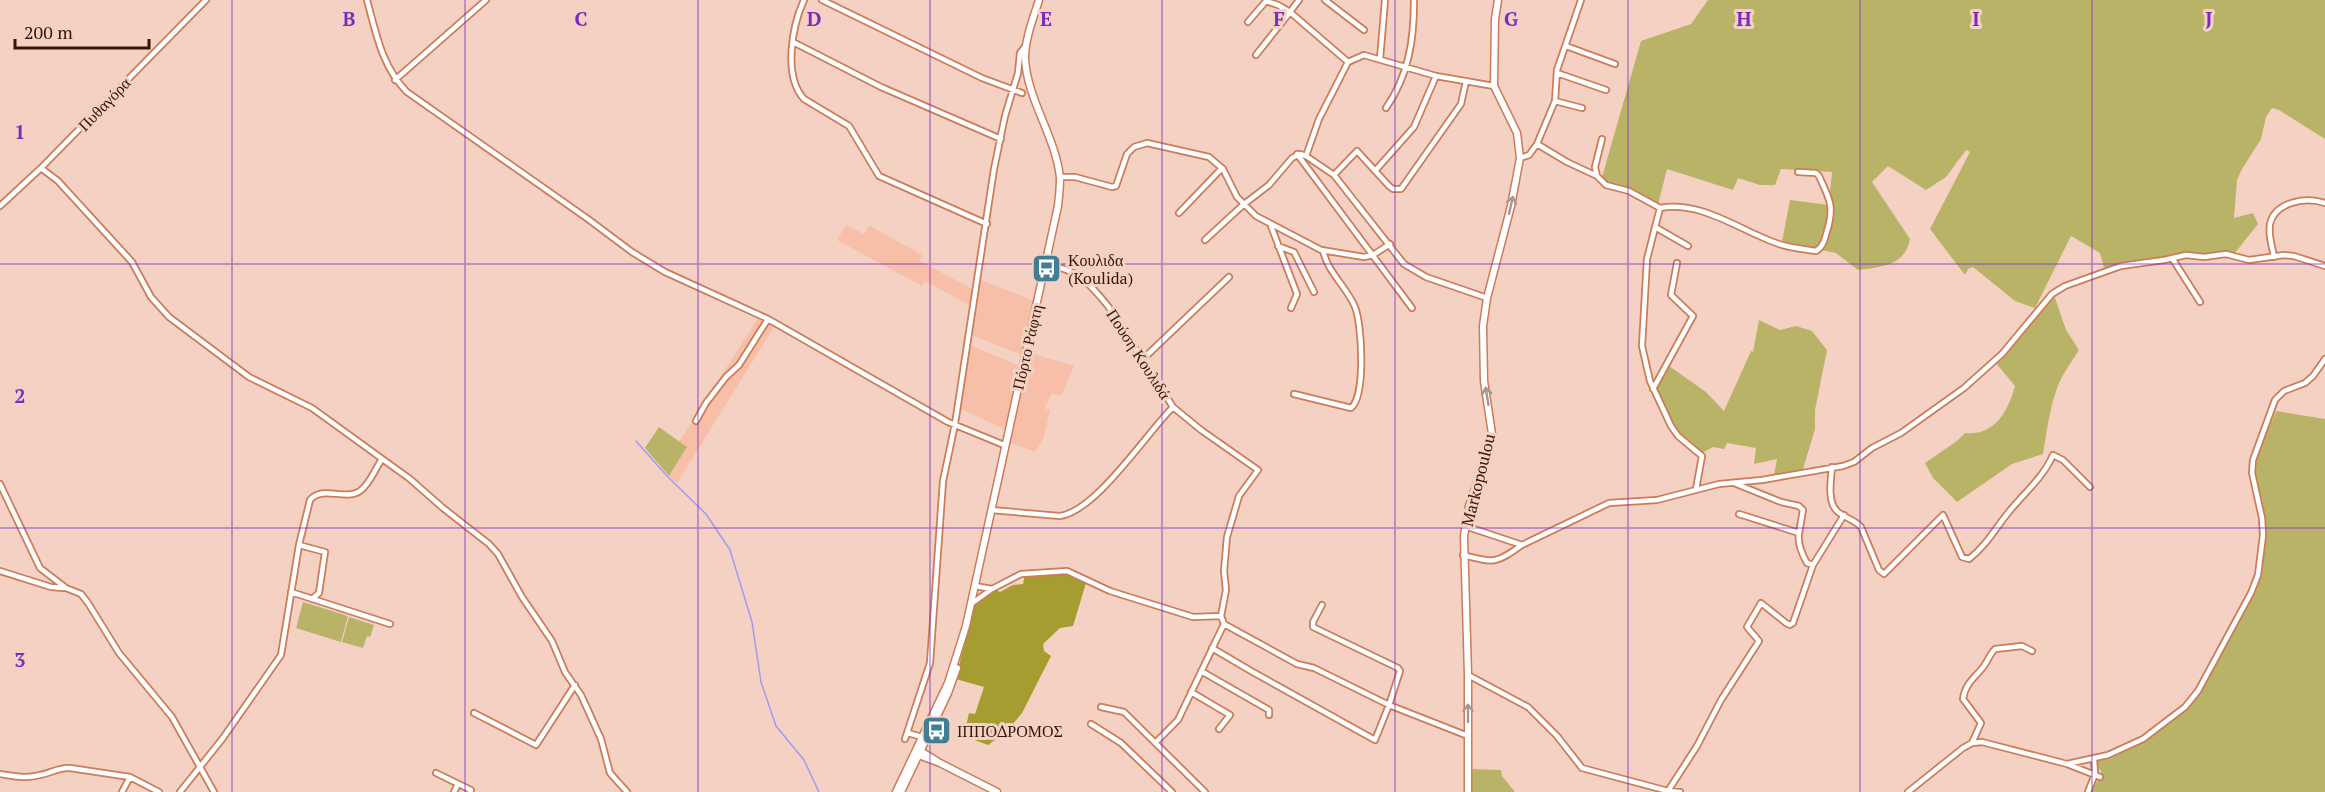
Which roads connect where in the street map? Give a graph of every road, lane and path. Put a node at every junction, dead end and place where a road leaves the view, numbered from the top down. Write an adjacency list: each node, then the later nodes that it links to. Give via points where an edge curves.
1 (206, 0): 43 (street, Πυθαγόρα)
2 (367, 0): 28 (street, via 385,61)
3 (486, 0): 28 (street)
4 (804, 0): 16 (street)
5 (822, 0): 31 (street)
6 (1039, 0): 17 (main road, Πόρτο Ράφτη)
7 (1299, 0): 13 (street)
8 (1325, 0): 15 (street)
9 (1385, 0): 20 (street)
10 (1414, 0): 23 (street, via 1414,36)
11 (1498, 0): 30 (main road, Markopoulou)
12 (1581, 0): 18 (street)
13 (1290, 12): 14 (street, via 1266,2); 19 (street); 21 (street)
14 (1248, 22)
15 (1364, 30)
16 (793, 42): 37 (street, via 881,87); 55 (street, via 791,61 799,94 849,126 879,176)
17 (1026, 45): 24 (main road, Πόρτο Ράφτη); 25 (street, via 1020,54)
18 (1566, 46): 22 (street); 26 (street)
19 (1256, 55)
20 (1380, 59): 21 (street, via 1360,56); 23 (street)
21 (1348, 62): 41 (street, via 1319,119)
22 (1615, 64)
23 (1406, 68): 27 (street); 35 (street)
24 (1027, 71): 25 (street); 49 (main road, Πόρτο Ράφτη)
25 (1018, 73): 31 (street)
26 (1557, 73): 32 (street); 34 (street)
27 (1436, 76): 29 (street); 45 (street, via 1414,127)
28 (395, 80): 75 (street, via 632,252 665,272)
29 (1466, 81): 30 (street); 45 (street, via 1461,104 1401,189 1393,189)
30 (1494, 86): 42 (main road, Markopoulou, via 1517,133)
31 (1012, 90): 33 (street); 37 (street)
32 (1606, 90)
33 (1022, 93)
34 (1555, 101): 36 (street); 39 (street)
35 (1386, 108)
36 (1582, 108)
37 (1001, 139): 55 (street)
38 (1602, 139): 48 (street, via 1595,167)
39 (1537, 144): 42 (street); 48 (street)
40 (1297, 154): 41 (street); 51 (street, via 1269,185); 63 (street)
41 (1306, 156): 47 (street)
42 (1520, 158): 71 (main road, Markopoulou, one-way to 42)
43 (41, 168): 52 (street, Πυθαγόρα); 84 (street, via 58,181 132,262 151,297 169,316 249,377 312,408)
44 (1222, 168): 49 (street, via 1209,157 1147,143 1127,154 1116,186); 51 (street); 54 (street)
45 (1375, 171): 47 (street, via 1357,151)
46 (1798, 172): 53 (street, via 1819,176 1831,204 1832,215 1824,241 1816,251 1779,244 1724,219 1687,209)
47 (1334, 175): 59 (street)
48 (1597, 176): 53 (street, via 1606,185 1629,190)
49 (1060, 177): 67 (main road, Πόρτο Ράφτη)
50 (2325, 203): 64 (street, via 2296,201 2278,211 2270,231)
51 (1243, 205): 56 (street); 58 (street)
52 (0, 206)
53 (1660, 208): 57 (street)
54 (1179, 213)
55 (987, 224): 82 (street)
56 (1271, 226): 60 (street); 62 (street)
57 (1655, 227): 61 (street); 78 (street, via 1647,259 1642,346)
58 (1205, 240)
59 (1390, 243): 63 (street); 71 (street, via 1404,264 1426,277)
60 (1278, 246): 70 (street, via 1294,252); 73 (street, via 1297,294)
61 (1688, 246)
62 (1323, 250): 63 (street); 79 (street, via 1325,261 1357,311 1362,373 1351,408)
63 (1373, 255): 74 (street)
64 (2274, 257): 65 (street, via 2249,260 2226,254); 68 (street, via 2294,256)
65 (2172, 258): 72 (street); 85 (street, via 2121,266 2065,286 2052,294 2002,354 1949,401 1854,462)
66 (1677, 263): 78 (street, via 1671,295 1694,316)
67 (1046, 264): 76 (street, Πούση Κουλιδά, via 1082,277 1108,306); 83 (main road, Πόρτο Ράφτη)
68 (2325, 267)
69 (1229, 277): 76 (street)
70 (1314, 292)
71 (1487, 298): 93 (main road, Markopoulou, one-way to 71, via 1492,434 1482,355)
72 (2200, 302)
73 (1292, 308)
74 (1412, 308)
75 (768, 318): 81 (street, via 739,365 719,386); 82 (street)
76 (1143, 359): 80 (street, Πούση Κουλιδά)
77 (2325, 359): 132 (street, via 2305,383 2284,391 2275,400 2254,454 2251,466 2264,535 2258,575 2198,691 2185,707 2143,739)
78 (1653, 389): 89 (street, via 1674,431 1702,456)
79 (1294, 394)
80 (1173, 407): 90 (street, via 1079,510 1060,516); 107 (street, Πούση Κουλιδά, via 1258,470 1239,496 1227,537 1226,590)
81 (696, 421)
82 (954, 424): 83 (street); 125 (street, via 943,481 932,648)
83 (1004, 445): 90 (main road, Πόρτο Ράφτη)
84 (382, 459): 95 (street, via 358,492 313,496); 117 (street, via 489,544 552,641)
85 (1832, 467): 86 (street); 92 (street, via 1832,504)
86 (1734, 483): 89 (street); 94 (street, via 1802,507)
87 (0, 484): 101 (street, via 40,568)
88 (2090, 487): 92 (street, via 2053,455 2042,476 1969,559 1962,557 1943,515 1884,574 1861,527)
89 (1696, 489): 96 (street, via 1657,500 1609,503)
90 (991, 510): 100 (main road, Πόρτο Ράφτη)
91 (1739, 514): 94 (street)
92 (1844, 515): 98 (street)
93 (1465, 526): 96 (street); 97 (main road, Markopoulou)
94 (1799, 533): 98 (street, via 1799,546 1807,563)
95 (299, 545): 103 (street); 104 (street, via 325,552 319,593)
96 (1522, 545): 97 (street, via 1498,561)
97 (1463, 555): 114 (main road, Markopoulou)
98 (1813, 565): 140 (street, via 1793,623 1786,623 1766,605 1758,606 1747,627 1759,641)
99 (0, 572): 101 (street)
100 (975, 586): 102 (street); 105 (main road, Πόρτο Ράφτη)
101 (66, 588): 134 (street, via 81,594 119,652 172,717)
102 (992, 589): 105 (street); 107 (street, via 1021,574 1067,571 1110,591 1193,617)
103 (291, 592): 104 (street); 134 (street, via 281,656)
104 (312, 598): 108 (street)
105 (971, 604): 110 (main road, Πόρτο Ράφτη)
106 (1322, 605): 120 (street, via 1313,627 1400,671)
107 (1221, 616): 109 (street)
108 (390, 624)
109 (1224, 624): 111 (street); 120 (street, via 1296,664)
110 (966, 626): 127 (main road, Πόρτο Ράφτη, via 950,676); 131 (main road, Πόρτο Ράφτη, via 954,679)
111 (1212, 648): 113 (street); 120 (street, via 1375,740)
112 (2032, 651): 130 (street, via 2022,646 1995,649 1971,678 1963,699 1981,723)
113 (1201, 670): 115 (street); 116 (street)
114 (1468, 675): 126 (main road, Markopoulou, one-way to 114); 140 (street, via 1528,707 1582,768)
115 (1209, 676): 116 (street); 119 (street)
116 (1197, 680): 118 (street)
117 (574, 685): 122 (street, via 536,745); 147 (street, via 601,739 610,773)
118 (1191, 692): 124 (street, via 1230,715); 129 (street, via 1179,720)
119 (1262, 705)
120 (1389, 705): 126 (street)
121 (1101, 707): 129 (street, via 1124,712)
122 (474, 713)
123 (1091, 724): 151 (street, via 1121,743)
124 (1219, 729)
125 (908, 733): 127 (street); 128 (street)
126 (1468, 736): 153 (main road, Markopoulou)
127 (922, 737): 131 (main road, Πόρτο Ράφτη)
128 (905, 740)
129 (1156, 742): 152 (street)
130 (1972, 743): 133 (street, via 1991,743); 155 (street)
131 (918, 752): 148 (main road, Πόρτο Ράφτη); 149 (main road, Πόρτο Ράφτη); 150 (main road)
132 (2094, 760): 133 (street); 137 (street)
133 (2067, 764): 137 (street)
134 (199, 770): 143 (street); 144 (street)
135 (436, 773): 139 (street)
136 (0, 774): 138 (street, via 23,778 62,768)
137 (2097, 776): 156 (street)
138 (130, 777): 141 (street); 142 (street)
139 (458, 784): 145 (street); 146 (street)
140 (1668, 791): 154 (street)
141 (122, 792)
142 (159, 792)
143 (180, 792)
144 (213, 792)
145 (454, 792)
146 (470, 792)
147 (627, 792)
148 (896, 792)
149 (901, 792)
150 (997, 792)
151 (1172, 792)
152 (1205, 792)
153 (1468, 792)
154 (1680, 792)
155 (1908, 792)
156 (2088, 792)

